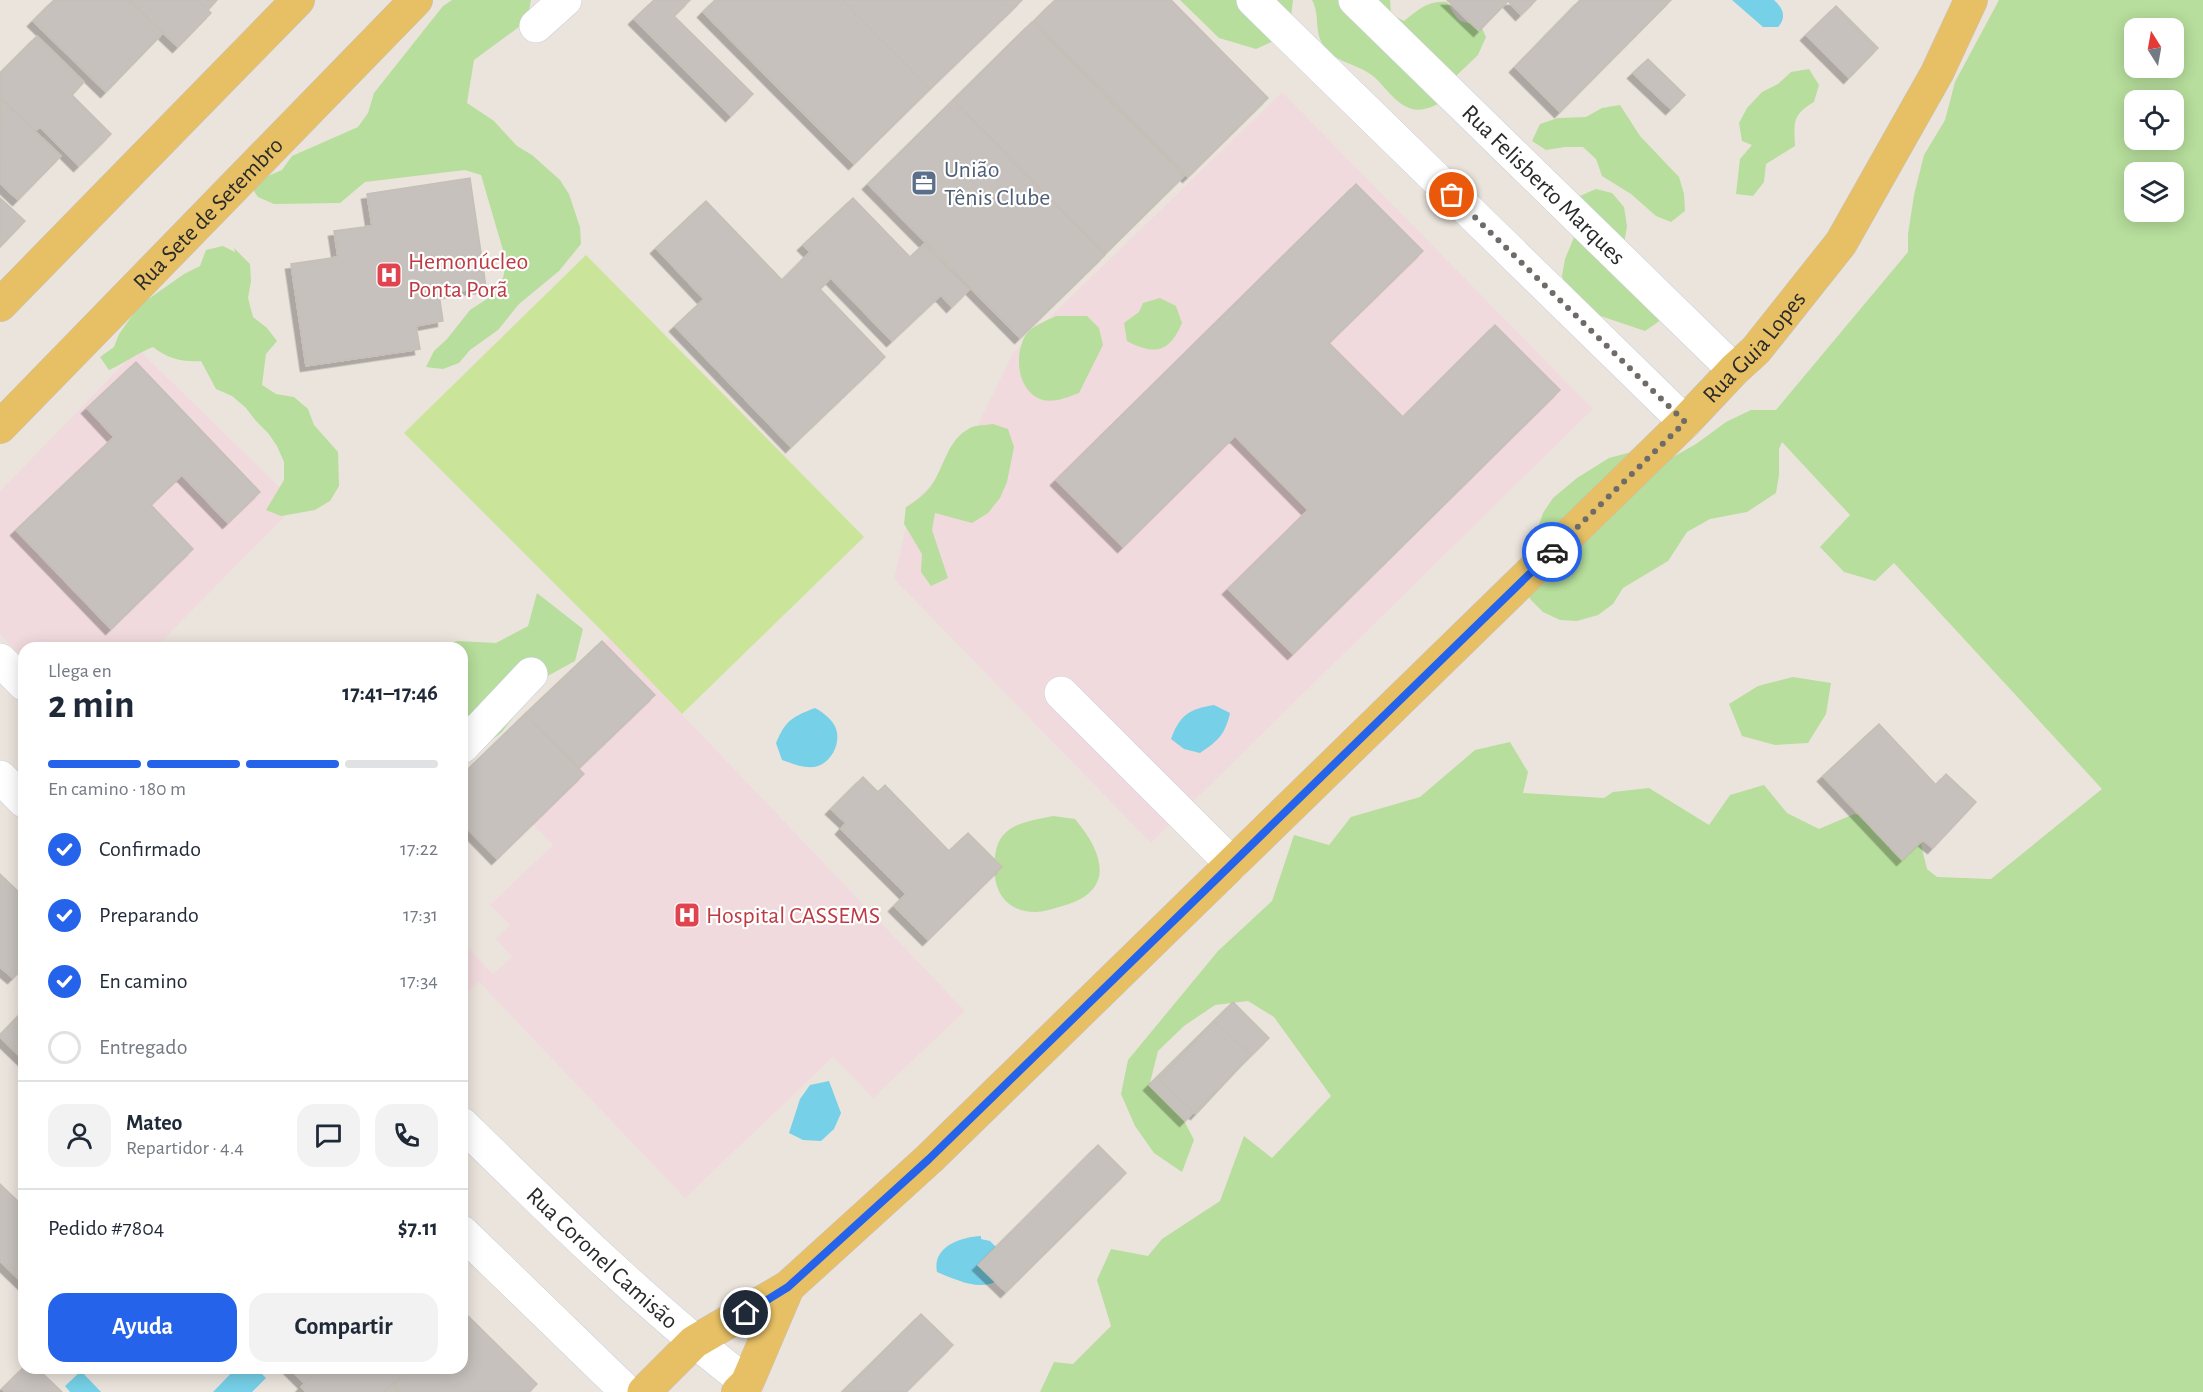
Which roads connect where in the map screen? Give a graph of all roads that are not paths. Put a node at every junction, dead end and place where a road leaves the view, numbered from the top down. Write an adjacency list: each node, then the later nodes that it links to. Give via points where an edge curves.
1 (298, 0): 8 (main road)
2 (416, 0): 11 (main road, Rua Sete de Setembro)
3 (565, 0): 7 (street)
4 (1253, 0): 10 (street)
5 (1355, 0): 9 (street, Rua Felisberto Marques)
6 (1971, 0): 9 (main road, Rua Guia Lopes, via 1937,73 1841,243 1756,350)
7 (536, 26)
8 (0, 305)
9 (1734, 370): 10 (main road, Rua Guia Lopes)
10 (1685, 422): 19 (main road, Rua Guia Lopes)
11 (0, 427)
12 (0, 660): 14 (street)
13 (531, 674): 16 (street)
14 (18, 678)
15 (1061, 693): 19 (street)
16 (468, 741)
17 (0, 777): 18 (street)
18 (18, 795)
19 (1232, 864): 22 (main road, Rua Guia Lopes, via 929,1159)
20 (468, 1130): 23 (street, Rua Coronel Camisão, via 615,1273)
21 (468, 1238): 25 (street)
22 (788, 1287): 23 (main road, Rua Guia Lopes); 24 (main road, Rua Guia Lopes)
23 (694, 1342): 24 (street, Rua Coronel Camisão); 26 (main road, Rua Guia Lopes)
24 (743, 1388)
25 (627, 1392)
26 (644, 1392)

